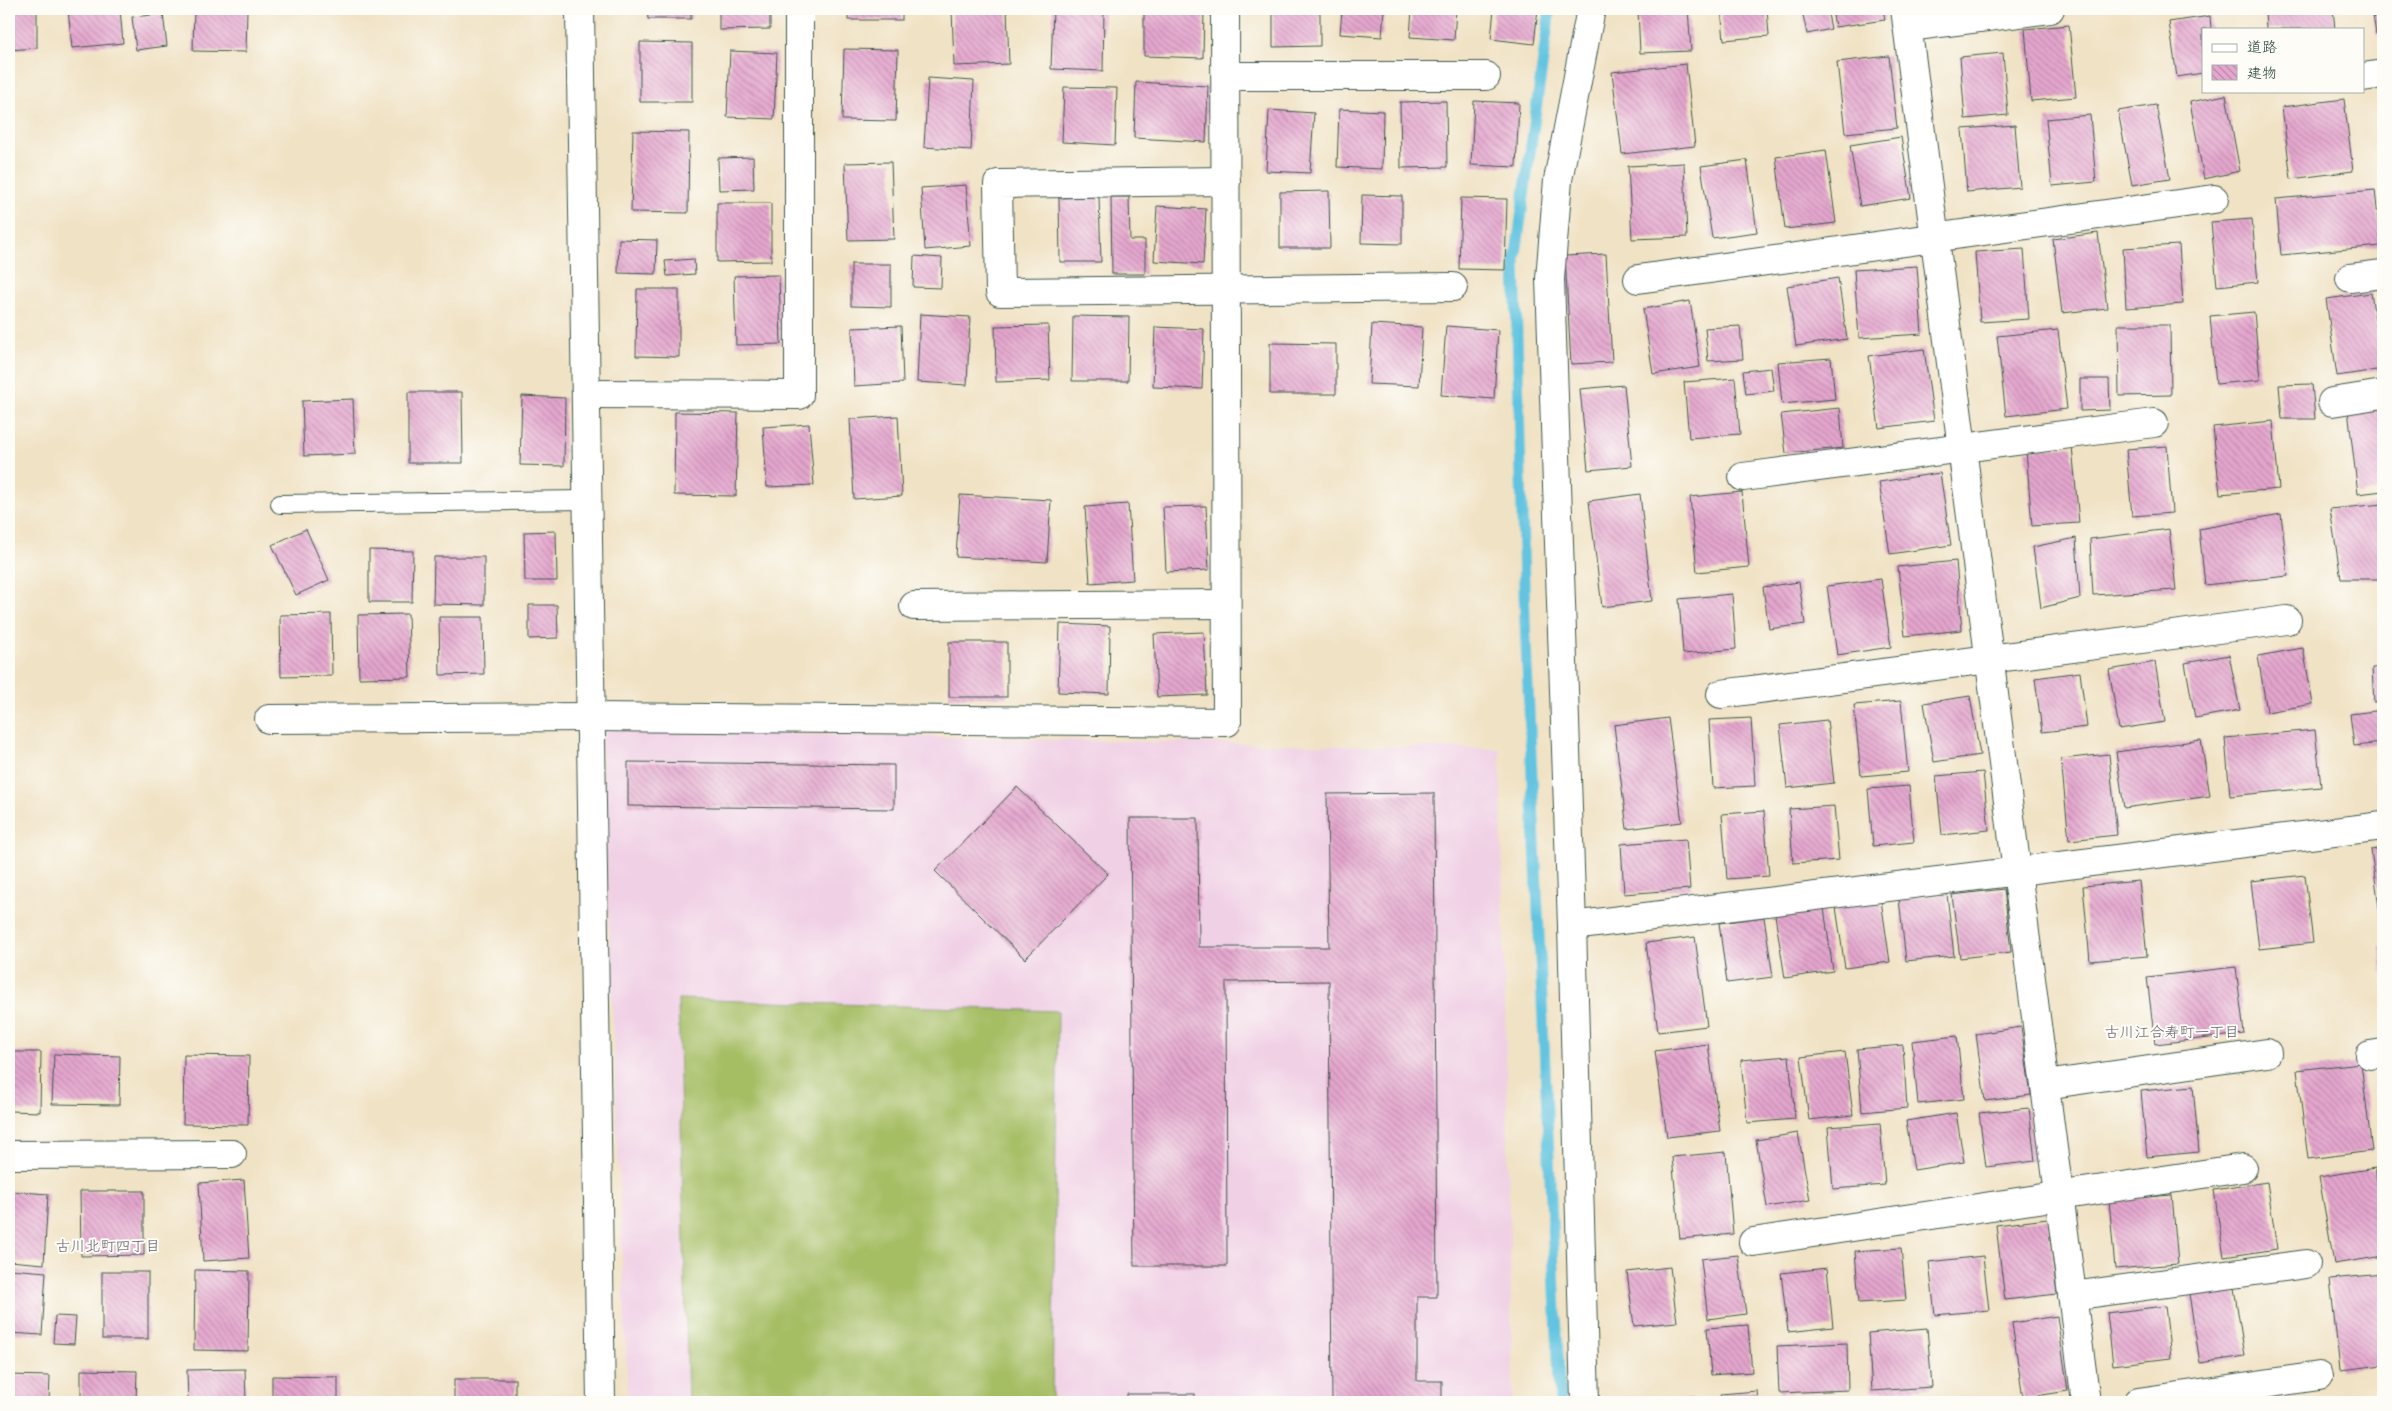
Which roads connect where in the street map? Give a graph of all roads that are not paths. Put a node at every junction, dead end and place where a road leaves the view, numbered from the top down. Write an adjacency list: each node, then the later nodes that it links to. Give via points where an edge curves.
1 (580, 9): 19 (street)
2 (799, 9): 19 (street, via 799,395)
3 (1225, 9): 8 (street)
4 (1591, 9): 36 (street, via 1558,180 1550,278)
5 (2050, 9): 6 (street)
6 (1907, 18): 13 (street)
7 (2383, 74): 10 (street)
8 (1226, 76): 9 (street); 11 (street)
9 (1486, 76)
10 (2364, 77)
11 (1226, 181): 18 (street); 18 (street, via 998,184 1000,292)
12 (2214, 199): 13 (street)
13 (1936, 238): 16 (street); 23 (street)
14 (2383, 274): 15 (street)
15 (2350, 278)
16 (1638, 279)
17 (1453, 287): 18 (street)
18 (1226, 290): 27 (street)
19 (586, 394): 25 (street)
20 (2383, 394): 21 (street)
21 (2332, 402)
22 (2154, 423): 23 (street)
23 (1962, 448): 24 (street); 30 (street)
24 (1744, 477)
25 (588, 500): 26 (lane); 32 (street)
26 (280, 504)
27 (1226, 604): 28 (street); 32 (street, via 1227,722)
28 (914, 606)
29 (2287, 620): 30 (street)
30 (1990, 659): 31 (street); 35 (street)
31 (1721, 694)
32 (591, 717): 33 (street); 47 (street)
33 (269, 718)
34 (2383, 826): 35 (street)
35 (2017, 870): 36 (street); 38 (street)
36 (1572, 926): 48 (street)
37 (2267, 1053): 38 (street)
38 (2045, 1085): 42 (street)
39 (232, 1154): 40 (street)
40 (9, 1155)
41 (2243, 1168): 42 (street)
42 (2060, 1196): 43 (street); 45 (street)
43 (1753, 1242)
44 (2306, 1264): 45 (street)
45 (2072, 1296): 49 (street)
46 (2319, 1376): 50 (street)
47 (601, 1402)
48 (1584, 1402)
49 (2086, 1402)
50 (2138, 1402)

